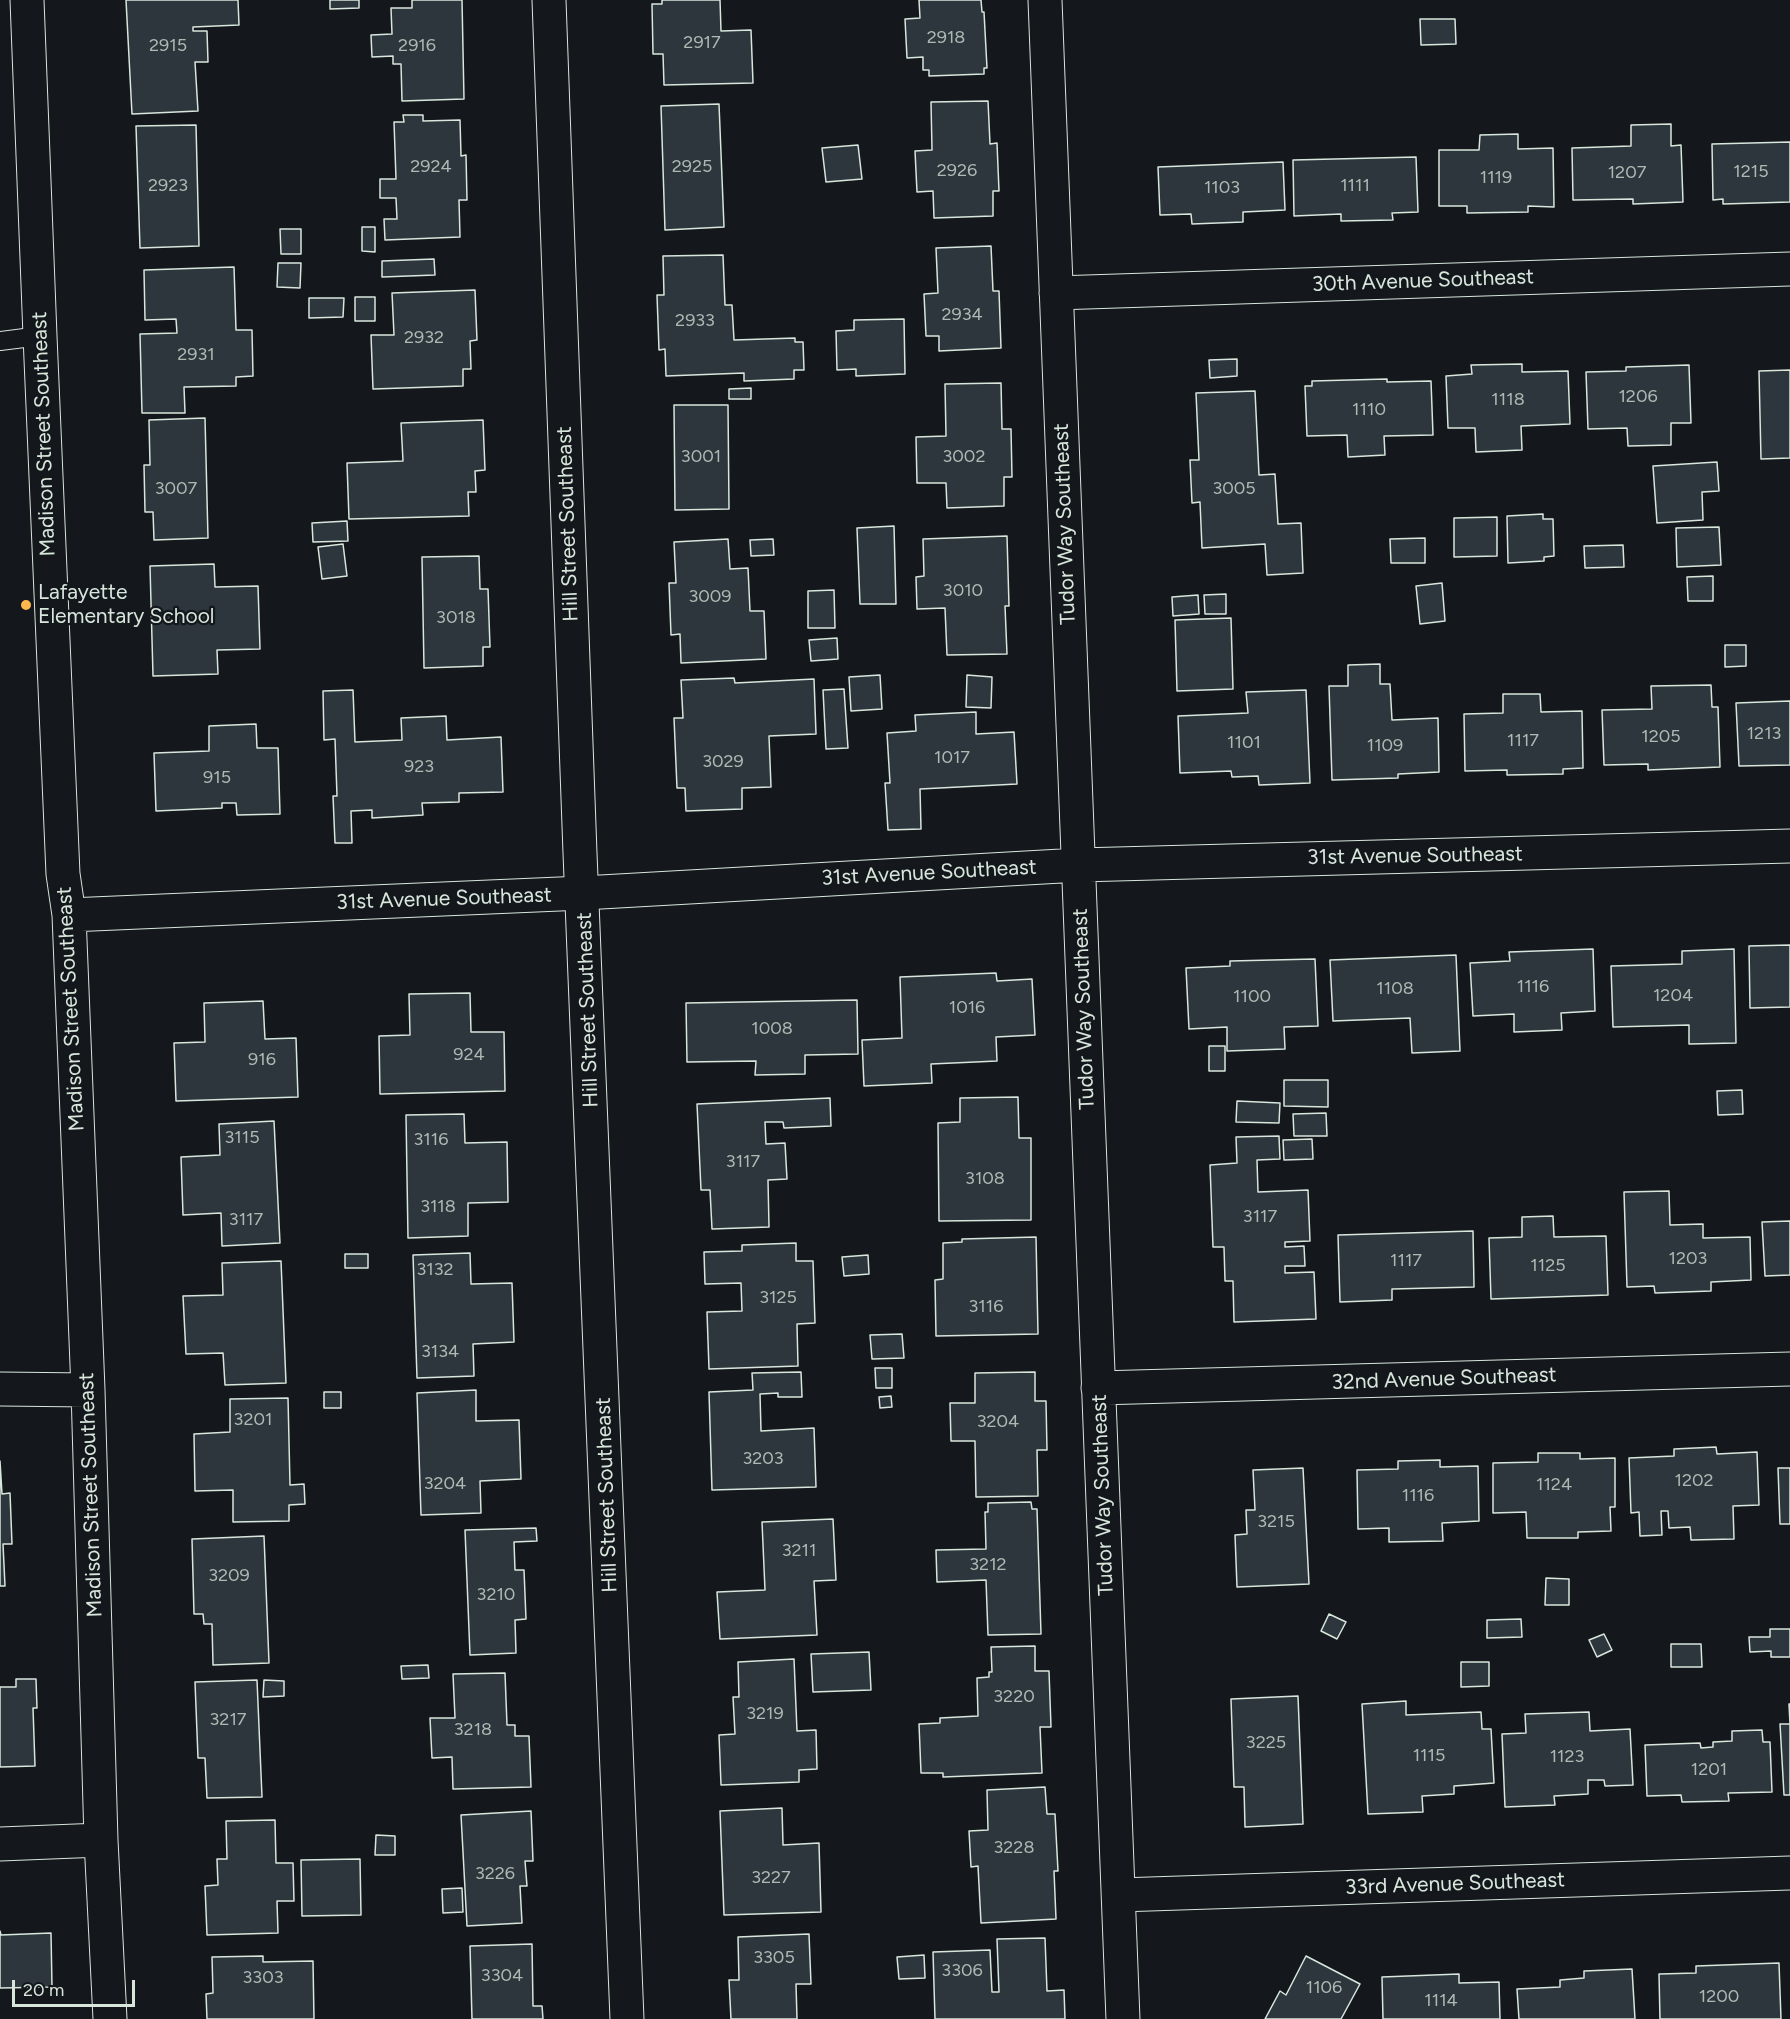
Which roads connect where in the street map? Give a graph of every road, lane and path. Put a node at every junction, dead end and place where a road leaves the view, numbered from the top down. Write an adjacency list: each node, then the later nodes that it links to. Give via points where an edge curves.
1 (27, 0): 6 (street, Madison Street Southeast)
2 (549, 0): 10 (street, Hill Street Southeast)
3 (1045, 0): 5 (street, Tudor Way Southeast)
4 (1790, 269): 5 (street, 30th Avenue Southeast)
5 (1056, 293): 9 (street, Tudor Way Southeast)
6 (39, 336): 7 (lane); 11 (street, Madison Street Southeast, via 63,874)
7 (0, 341)
8 (1790, 846): 9 (street, 31st Avenue Southeast)
9 (1079, 865): 10 (street, 31st Avenue Southeast); 13 (street, Tudor Way Southeast)
10 (583, 893): 11 (street, 31st Avenue Southeast); 21 (street, Hill Street Southeast)
11 (69, 915): 15 (street, Madison Street Southeast)
12 (1790, 1369): 13 (street, 32nd Avenue Southeast)
13 (1098, 1388): 19 (street, Tudor Way Southeast)
14 (0, 1389): 15 (street)
15 (88, 1390): 16 (street, Madison Street Southeast)
16 (101, 1840): 17 (street); 20 (street, Madison Street Southeast)
17 (0, 1844)
18 (1790, 1873): 19 (street, 33rd Avenue Southeast)
19 (1119, 1896): 22 (street, Tudor Way Southeast)
20 (110, 2019)
21 (627, 2019)
22 (1123, 2019)

